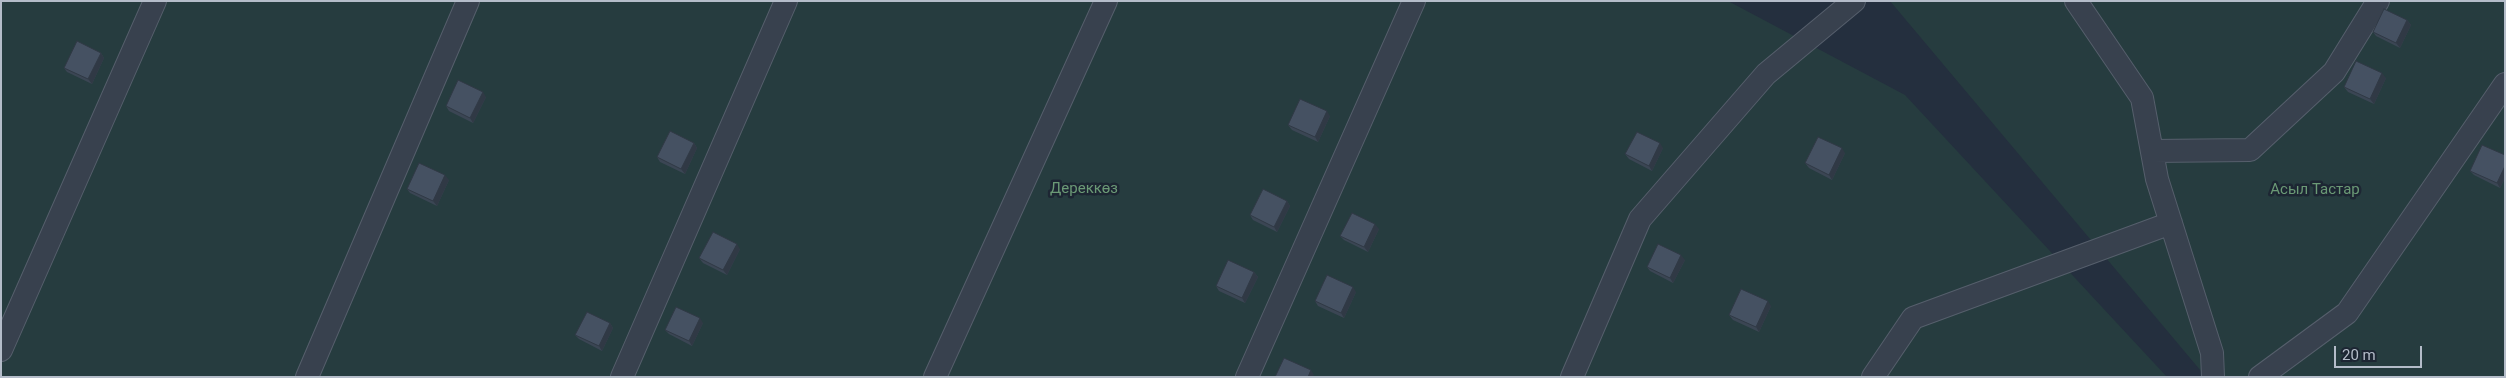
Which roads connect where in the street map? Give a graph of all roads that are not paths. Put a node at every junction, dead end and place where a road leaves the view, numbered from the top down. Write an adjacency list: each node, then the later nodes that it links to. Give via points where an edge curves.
1 (155, 1): 12 (street)
2 (468, 1): 13 (street)
3 (786, 1): 14 (street)
4 (1106, 1): 15 (street)
5 (1414, 1): 16 (street)
6 (1854, 1): 17 (street, via 1766,74 1640,219)
7 (2076, 1): 10 (street, via 2142,98)
8 (2378, 1): 10 (street, via 2334,72 2250,150)
9 (2505, 84): 20 (street, via 2347,313)
10 (2152, 151): 11 (street)
11 (2171, 223): 18 (street, via 1913,318); 19 (street, via 2212,353)
12 (1, 350)
13 (307, 377)
14 (622, 377)
15 (935, 377)
16 (1247, 377)
17 (1572, 377)
18 (1873, 377)
19 (2213, 377)
20 (2260, 377)

